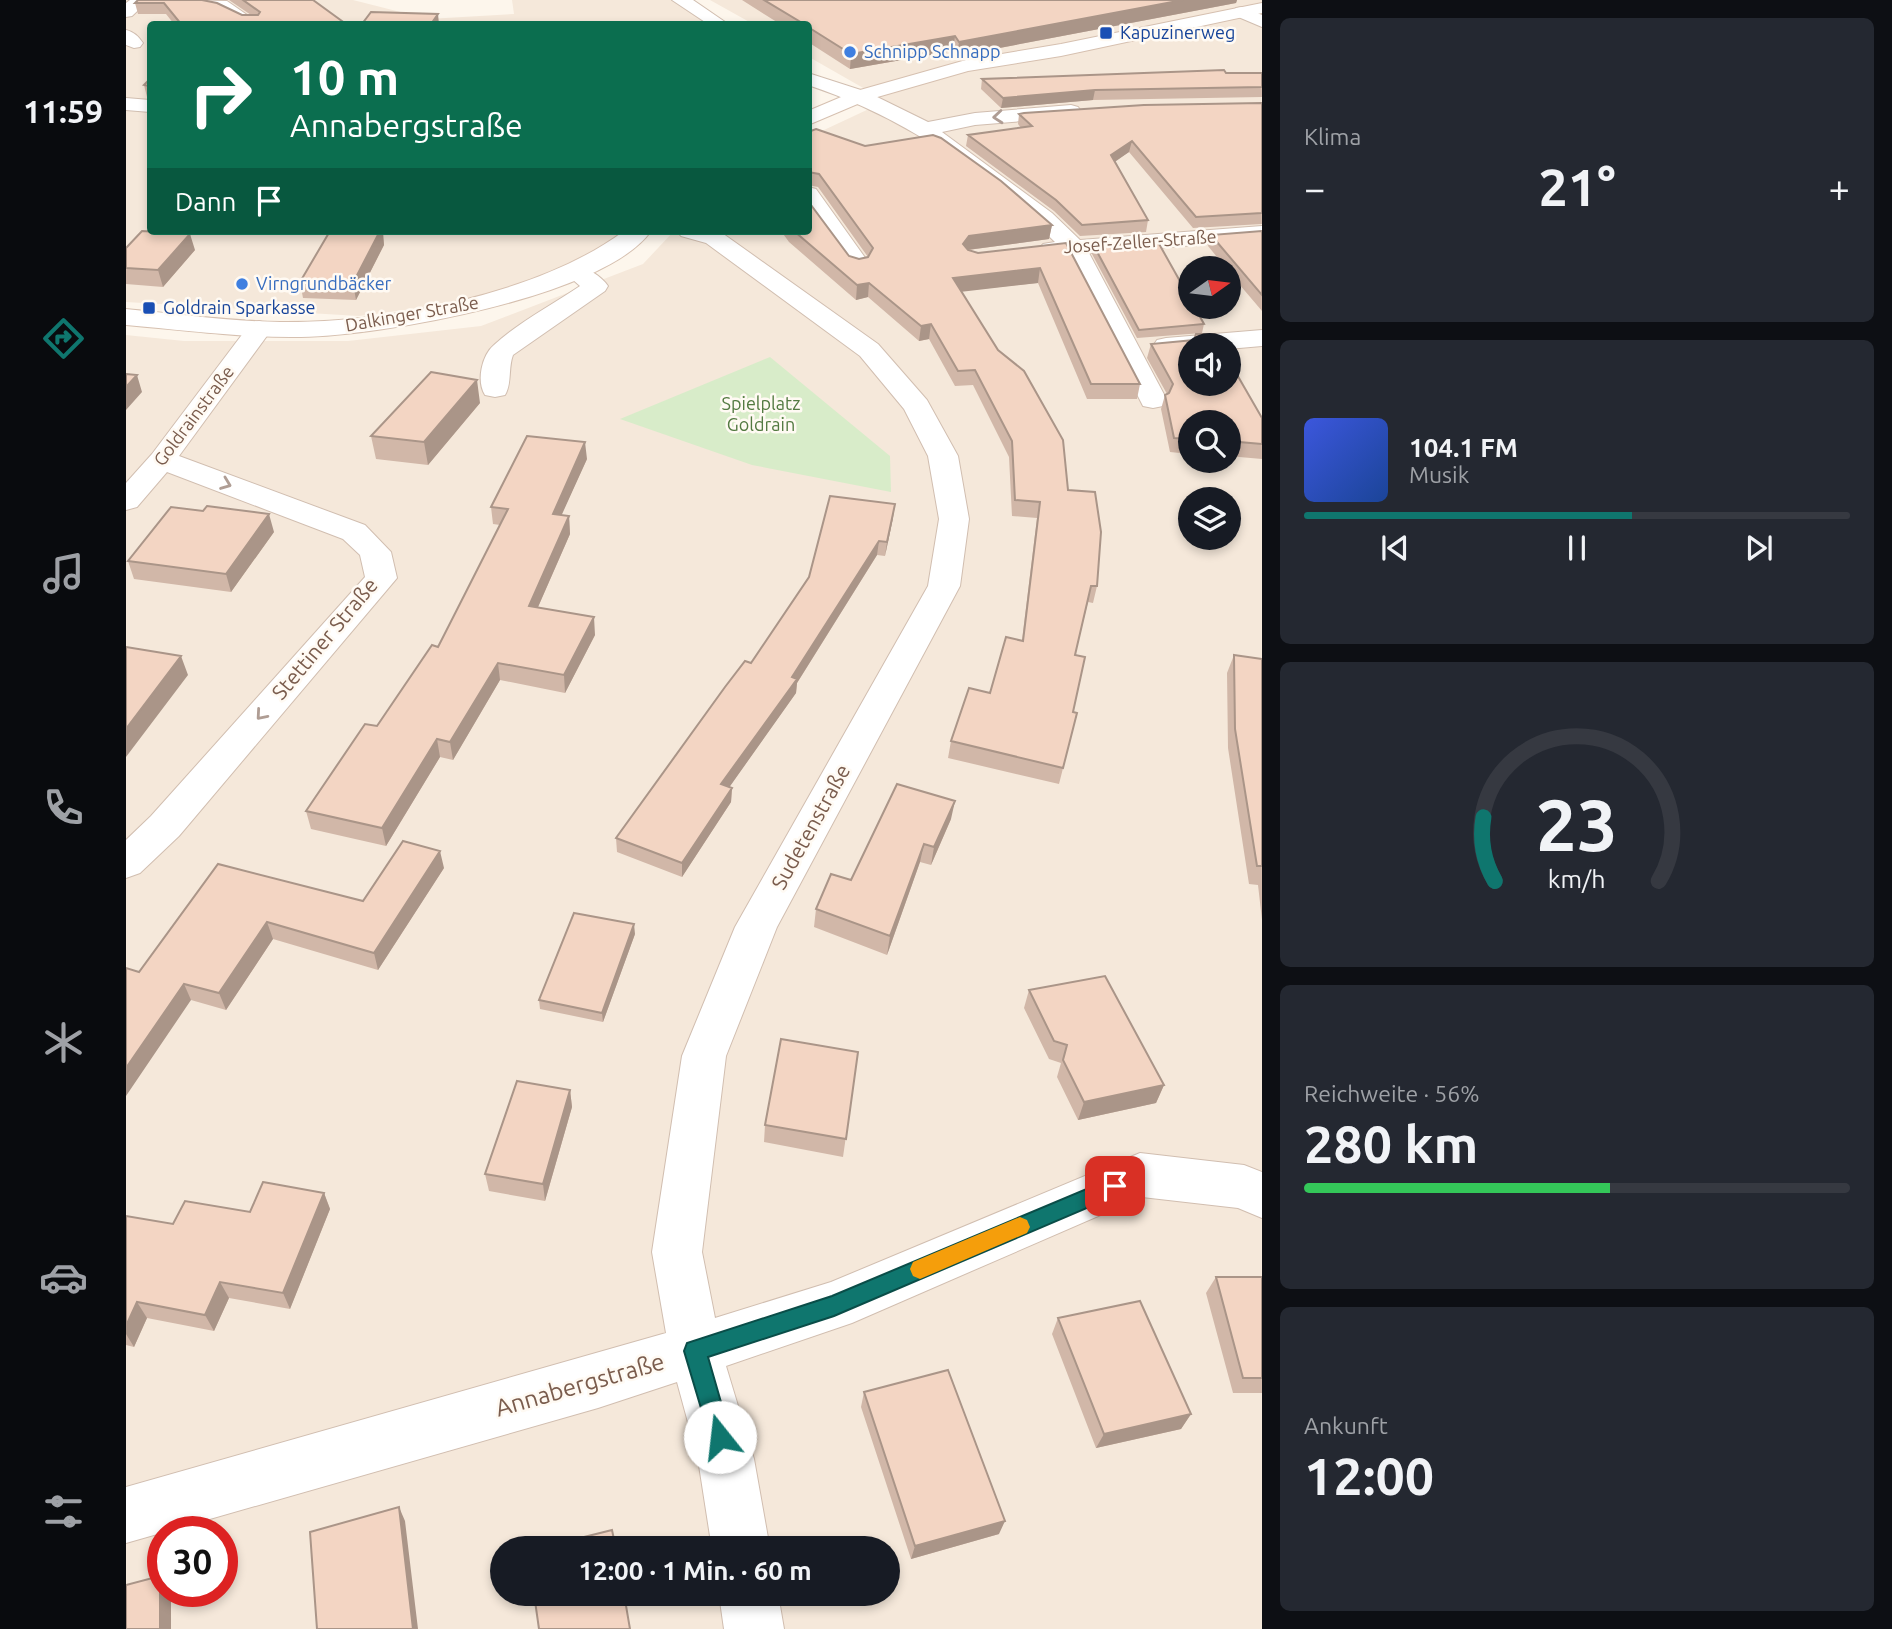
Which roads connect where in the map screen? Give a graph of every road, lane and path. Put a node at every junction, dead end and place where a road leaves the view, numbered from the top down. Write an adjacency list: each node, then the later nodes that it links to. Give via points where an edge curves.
1 (140, 0): 5 (street)
2 (179, 0): 7 (street, via 221,5)
3 (681, 0): 8 (street)
4 (1262, 8): 6 (street)
5 (126, 12)
6 (1242, 12): 9 (street); 11 (street, via 966,66)
7 (246, 21)
8 (714, 21)
9 (1262, 22)
10 (812, 80): 11 (street)
11 (860, 96): 15 (street); 16 (street)
12 (126, 104): 13 (street)
13 (147, 106)
14 (1090, 109): 16 (street, one-way to 16)
15 (812, 117)
16 (925, 129): 21 (street, via 1044,218)
17 (812, 200): 23 (street)
18 (1262, 233): 21 (street, Josef-Zeller-Straße)
19 (634, 235): 24 (street, Dalkinger Straße)
20 (703, 235): 35 (street, Sudetenstraße, via 869,350 917,407 943,456 954,519 944,586 756,927 704,1056 677,1252)
21 (1073, 246): 22 (street, Josef-Zeller-Straße); 28 (street)
22 (1031, 251)
23 (858, 264)
24 (576, 272): 26 (street, Dalkinger Straße, via 514,294 447,310 327,328); 29 (street, via 596,286 502,351 495,367)
25 (126, 317): 26 (street, Dalkinger Straße)
26 (259, 329): 31 (street, Goldrainstraße)
27 (1262, 338): 28 (street)
28 (1128, 348): 30 (street)
29 (495, 389)
30 (1153, 400)
31 (162, 460): 32 (street, Goldrainstraße); 33 (street, Stettiner Straße, one-way to 33, via 354,532 375,552 381,578 164,826)
32 (126, 501)
33 (126, 863)
34 (1262, 1196): 35 (street, Annabergstraße, via 1244,1187 1140,1175 834,1306)
35 (695, 1351): 36 (street, Annabergstraße); 37 (street, Sudetenstraße, via 726,1459)
36 (126, 1515)
37 (739, 1536)
38 (750, 1606): 39 (street)
39 (754, 1629)

